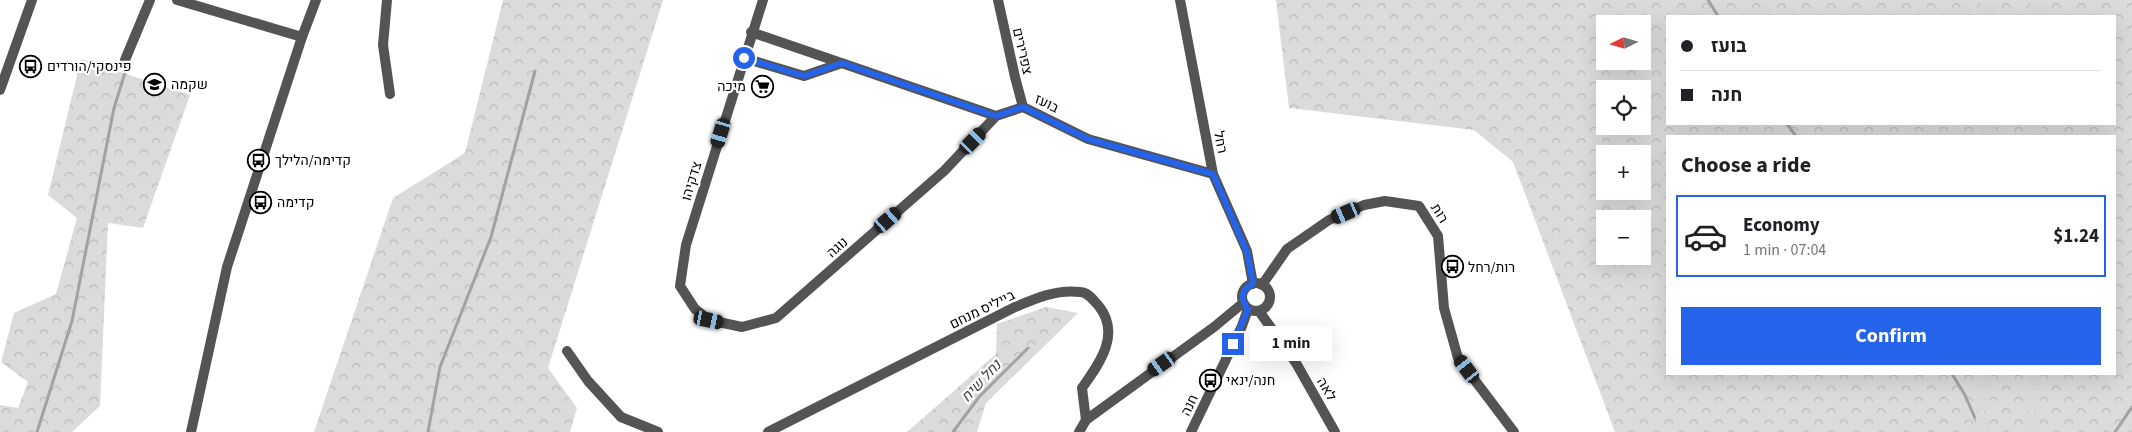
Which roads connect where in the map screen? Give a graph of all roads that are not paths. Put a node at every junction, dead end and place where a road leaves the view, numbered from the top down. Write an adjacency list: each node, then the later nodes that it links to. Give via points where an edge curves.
1 (32, 0): 14 (street)
2 (150, 0): 12 (street)
3 (177, 0): 10 (street)
4 (316, 0): 10 (street)
5 (386, 0): 15 (street, via 383,45)
6 (762, 0): 9 (street, צדקיהו)
7 (998, 0): 16 (street, צפרירים)
8 (1180, 0): 18 (street, רחל)
9 (751, 32): 11 (street, צדקיהו); 13 (street)
10 (302, 37): 25 (street, via 227,267)
11 (744, 58): 13 (street, via 804,76); 20 (street, צדקיהו, via 686,245)
12 (125, 60)
13 (842, 63): 17 (street)
14 (0, 90)
15 (390, 94)
16 (1023, 107): 17 (street, בועז); 18 (street, בועז, via 1088,139)
17 (996, 116): 20 (street, נוגה, via 944,171 776,318 742,327 709,320 695,309)
18 (1213, 174): 19 (street, רחל, via 1247,252)
19 (1257, 284): 21 (street, via 1242,293); 22 (street, via 1268,290 1270,296 1267,306); 31 (street, רות, via 1287,250 1329,220 1364,205 1385,201 1419,206 1438,236 1444,308 1458,358)
20 (680, 286)
21 (1245, 306): 22 (street); 24 (street); 29 (street, חנה, via 1242,326)
22 (1259, 311): 30 (street, לאה, via 1296,363)
23 (567, 352): 26 (street, via 621,417)
24 (1086, 420): 27 (street, בייליס מנחם, via 1082,388 1103,358 1109,331 1102,310 1090,296 1082,292 1060,292 1013,308); 28 (street)
25 (191, 432)
26 (658, 432)
27 (768, 432)
28 (1079, 432)
29 (1191, 432)
30 (1335, 432)
31 (1514, 432)

